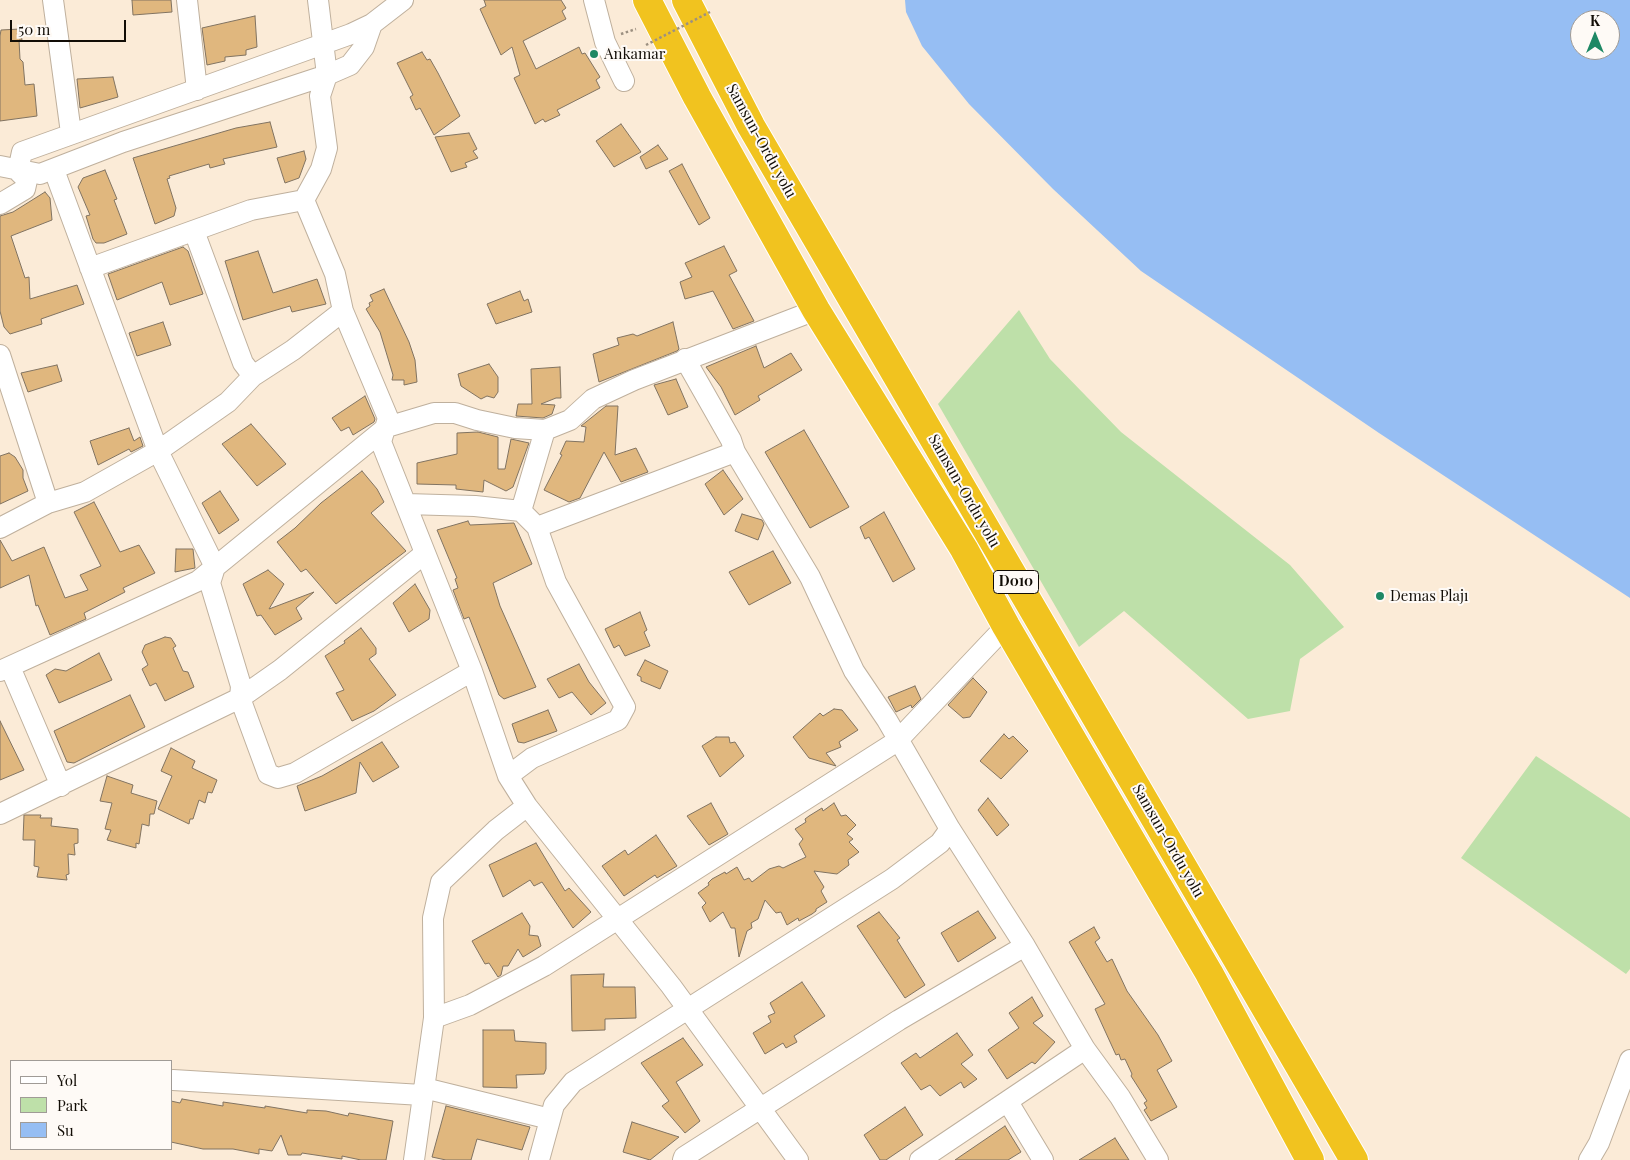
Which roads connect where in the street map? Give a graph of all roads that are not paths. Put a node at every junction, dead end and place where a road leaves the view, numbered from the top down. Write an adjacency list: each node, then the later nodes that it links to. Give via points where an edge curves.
1 (54, 0): 13 (street)
2 (187, 0): 12 (street)
3 (318, 0): 9 (street)
4 (403, 0): 8 (street)
5 (594, 0): 11 (street, via 605,42)
6 (647, 0): 20 (highway, Samsun-Ordu yolu / D010)
7 (698, 6): 65 (highway, Samsun-Ordu yolu / D010, via 751,126)
8 (372, 24): 9 (street); 10 (street, via 364,47 350,65)
9 (324, 42): 10 (street); 12 (street)
10 (328, 75): 15 (street, via 123,142); 16 (street, via 320,96 327,148 321,169)
11 (624, 81)
12 (197, 90): 13 (street)
13 (71, 133): 14 (street, via 22,152)
14 (9, 169): 15 (street, via 40,174); 17 (street, via 27,180 25,189)
15 (54, 170): 19 (street)
16 (304, 200): 18 (street, via 251,210); 21 (street, via 335,274)
17 (0, 204)
18 (194, 231): 19 (street); 24 (street, via 243,363)
19 (90, 268): 27 (street)
20 (816, 310): 23 (street); 36 (highway, Samsun-Ordu yolu / D010, via 964,549)
21 (343, 311): 24 (street); 25 (street, via 388,418)
22 (0, 355): 29 (street)
23 (685, 359): 26 (street, via 593,399 570,420); 28 (street)
24 (253, 376): 27 (street, via 228,402)
25 (387, 427): 26 (street, via 434,412 455,413 515,428); 30 (street, via 381,442); 35 (street)
26 (544, 430): 31 (street)
27 (158, 451): 29 (street, via 85,492); 35 (street)
28 (736, 452): 32 (street); 40 (street, via 810,577 854,671)
29 (48, 503): 33 (street)
30 (406, 504): 31 (street); 34 (street)
31 (521, 511): 32 (street)
32 (537, 527): 41 (street, via 556,582 625,707 618,720 532,758)
33 (0, 528)
34 (424, 554): 38 (street); 39 (street, via 280,670)
35 (215, 567): 37 (street, via 198,581); 39 (street, via 210,583 241,686)
36 (1006, 626): 40 (street); 64 (highway, Samsun-Ordu yolu / D010, via 1209,973)
37 (5, 669): 42 (street)
38 (472, 671): 39 (street, via 295,774 278,778 268,774); 41 (street)
39 (240, 698): 42 (street)
40 (899, 739): 45 (street); 46 (street)
41 (508, 776): 43 (street)
42 (61, 786): 44 (street)
43 (527, 806): 46 (street); 49 (street, via 496,830 441,882 433,918)
44 (0, 814)
45 (950, 829): 47 (street); 48 (street, via 940,842 892,879)
46 (618, 918): 48 (street); 49 (street, via 544,966 470,1005)
47 (1025, 946): 50 (street); 55 (street, via 899,1020)
48 (688, 1010): 55 (street); 56 (street, via 573,1082 554,1105)
49 (434, 1018): 53 (street)
50 (1085, 1049): 54 (street); 63 (street, via 1120,1096)
51 (1630, 1060): 66 (street, via 1599,1143)
52 (173, 1080): 53 (street)
53 (423, 1091): 56 (street); 57 (street)
54 (1008, 1102): 61 (street); 62 (street)
55 (760, 1110): 59 (street); 60 (street)
56 (550, 1119): 58 (street)
57 (414, 1160)
58 (539, 1160)
59 (683, 1160)
60 (798, 1160)
61 (920, 1160)
62 (1043, 1160)
63 (1158, 1160)
64 (1310, 1160)
65 (1354, 1160)
66 (1589, 1160)

